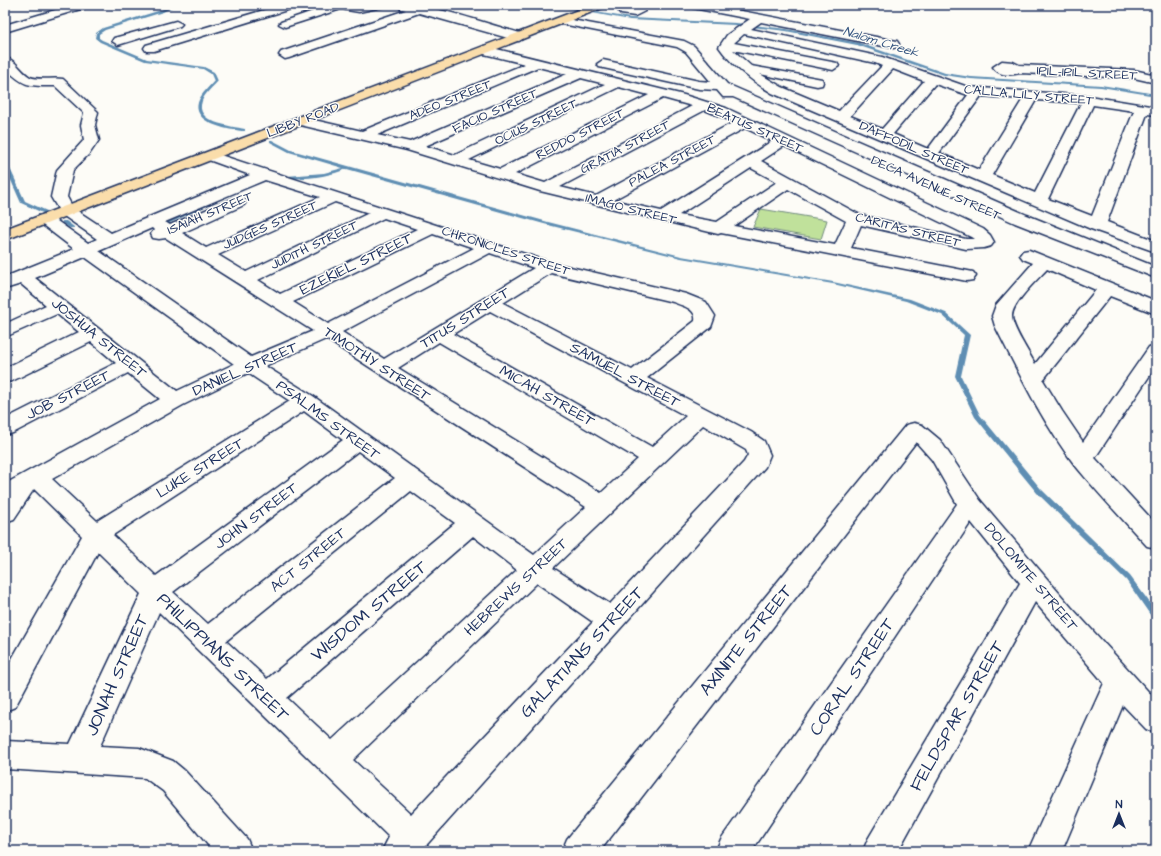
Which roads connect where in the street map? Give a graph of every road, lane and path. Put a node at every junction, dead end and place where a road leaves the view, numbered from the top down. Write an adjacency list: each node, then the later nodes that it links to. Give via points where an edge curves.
1 (83, 5): 13 (street)
2 (293, 5): 18 (street)
3 (337, 5): 4 (street, via 362,9); 11 (street)
4 (378, 5)
5 (398, 5): 8 (street)
6 (600, 5): 9 (main road, LIBBY ROAD)
7 (693, 5): 12 (street)
8 (418, 10): 15 (street); 21 (street)
9 (563, 20): 15 (main road, LIBBY ROAD); 34 (street, DECA AVENUE STREET, via 686,46)
10 (187, 21): 14 (street)
11 (285, 24)
12 (750, 24): 16 (street); 17 (street); 20 (street, CALLA LILY STREET)
13 (5, 29)
14 (118, 41)
15 (520, 43): 19 (main road, LIBBY ROAD)
16 (726, 45): 26 (street); 27 (street, DAFFODIL STREET, via 727,51)
17 (900, 46)
18 (150, 48)
19 (484, 50): 24 (street, BEATUS STREET); 43 (main road, LIBBY ROAD)
20 (848, 52): 25 (street, CALLA LILY STREET); 26 (street)
21 (285, 55)
22 (5, 61): 62 (street, via 24,79 35,82 58,82 82,106 92,112 88,125 92,133 92,143 65,171 60,197)
23 (592, 62): 34 (street, via 699,85)
24 (537, 63): 29 (street, BEATUS STREET); 45 (street, ADEO STREET)
25 (891, 64): 31 (street, CALLA LILY STREET); 42 (street)
26 (833, 66): 32 (street)
27 (746, 68): 32 (street); 38 (street, DAFFODIL STREET, via 767,85)
28 (1017, 69): 30 (street, IPIL-IPIL STREET, via 1134,74)
29 (579, 74): 33 (street, BEATUS STREET); 48 (street, FACIO STREET)
30 (1156, 79)
31 (932, 80): 35 (street, CALLA LILY STREET, via 957,89); 46 (street)
32 (817, 82): 38 (street)
33 (617, 83): 36 (street, BEATUS STREET); 51 (street, OCIUS STREET)
34 (720, 86): 67 (street, DECA AVENUE STREET, via 728,94)
35 (977, 92): 37 (street, CALLA LILY STREET); 50 (street)
36 (661, 94): 40 (street, BEATUS STREET); 54 (street, REDDO STREET)
37 (1032, 96): 39 (street, CALLA LILY STREET); 55 (street)
38 (799, 99): 42 (street, DAFFODIL STREET)
39 (1089, 100): 41 (street, CALLA LILY STREET); 61 (street)
40 (705, 105): 44 (street, BEATUS STREET); 58 (street, GRATIA STREET)
41 (1149, 110): 69 (street)
42 (841, 118): 46 (street, DAFFODIL STREET)
43 (301, 121): 45 (street, IMAGO STREET); 49 (main road, LIBBY ROAD)
44 (745, 122): 47 (street, BEATUS STREET); 60 (street, PALEA STREET)
45 (362, 136): 48 (street, IMAGO STREET)
46 (884, 136): 50 (street, DAFFODIL STREET)
47 (784, 140): 52 (street); 75 (street, BEATUS STREET, via 977,233)
48 (411, 148): 51 (street, IMAGO STREET)
49 (210, 156): 53 (street, CHRONICLES STREET); 62 (main road, LIBBY ROAD)
50 (930, 156): 55 (street, DAFFODIL STREET)
51 (455, 161): 54 (street, IMAGO STREET)
52 (749, 161): 57 (street, CARITAS STREET); 64 (street)
53 (264, 175): 56 (street, CHRONICLES STREET); 68 (street, ISAIAH STREET)
54 (500, 175): 58 (street, IMAGO STREET)
55 (982, 177): 61 (street, DAFFODIL STREET)
56 (284, 182): 59 (street, CHRONICLES STREET); 72 (street, ISAIAH STREET)
57 (788, 182): 65 (street, CARITAS STREET); 71 (street)
58 (546, 188): 60 (street, IMAGO STREET)
59 (334, 197): 63 (street, CHRONICLES STREET); 80 (street, JUDGES STREET)
60 (598, 201): 64 (street, IMAGO STREET)
61 (1039, 201): 69 (street, DAFFODIL STREET)
62 (67, 211): 66 (main road, LIBBY ROAD); 74 (street)
63 (383, 212): 70 (street, CHRONICLES STREET); 84 (street, JUDITH STREET)
64 (664, 217): 71 (street, IMAGO STREET)
65 (855, 219): 75 (street, CARITAS STREET, via 966,244); 79 (street)
66 (44, 220): 73 (main road, LIBBY ROAD); 78 (street, PSALMS STREET)
67 (1018, 221): 82 (street, DECA AVENUE STREET); 86 (street, DECA AVENUE STREET)
68 (153, 222): 72 (street, TIMOTHY STREET); 74 (street, ISAIAH STREET)
69 (1097, 225): 76 (street, DAFFODIL STREET)
70 (433, 228): 77 (street, CHRONICLES STREET); 88 (street, EZEKIEL STREET)
71 (718, 229): 79 (street, IMAGO STREET)
72 (169, 232): 74 (street, ISAIAH STREET); 80 (street, TIMOTHY STREET)
73 (5, 235)
74 (110, 240): 78 (street, ISAIAH STREET)
75 (984, 242)
76 (1156, 247)
77 (487, 248): 81 (street, CHRONICLES STREET); 93 (street, DANIEL STREET)
78 (87, 250): 85 (street, ISAIAH STREET); 98 (street, PSALMS STREET)
79 (841, 252): 83 (street, IMAGO STREET)
80 (206, 254): 84 (street, TIMOTHY STREET)
81 (548, 267): 89 (street, TITUS STREET); 101 (street, CHRONICLES STREET, via 679,298 699,306 703,311 704,323)
82 (1156, 274)
83 (966, 276)
84 (246, 279): 88 (street, TIMOTHY STREET)
85 (14, 280): 90 (street, JOSHUA STREET)
86 (1156, 280)
87 (1107, 288): 91 (street); 102 (street); 102 (street, via 1037,259 1005,305 1002,316)
88 (280, 301): 93 (street, TIMOTHY STREET)
89 (489, 303): 95 (street, TITUS STREET); 101 (street, SAMUEL STREET)
90 (59, 306): 92 (street); 94 (street, JOSHUA STREET)
91 (1156, 308)
92 (5, 331)
93 (327, 332): 98 (street, DANIEL STREET); 99 (street, TIMOTHY STREET)
94 (93, 333): 97 (street, JOSHUA STREET); 100 (street)
95 (439, 334): 99 (street, TITUS STREET); 110 (street, MICAH STREET)
96 (1156, 351): 111 (street)
97 (131, 363): 103 (street, JOSHUA STREET); 106 (street, JOB STREET)
98 (249, 365): 103 (street, DANIEL STREET); 104 (street, PSALMS STREET)
99 (383, 368): 116 (street, TIMOTHY STREET)
100 (5, 376)
101 (633, 379): 105 (street, SAMUEL STREET)
102 (1033, 379): 111 (street, via 1053,415)
103 (175, 400): 113 (street, DANIEL STREET)
104 (305, 402): 108 (street, PSALMS STREET); 119 (street, LUKE STREET)
105 (701, 414): 109 (street, SAMUEL STREET, via 743,437); 110 (street, HEBREWS STREET)
106 (5, 428)
107 (914, 430): 115 (street, DOLOMITE STREET, via 930,441); 135 (street, AXINITE STREET)
108 (357, 441): 112 (street, PSALMS STREET); 123 (street, JOHN STREET)
109 (758, 450): 124 (street, GALATIANS STREET, via 757,461 753,467)
110 (654, 458): 116 (street, HEBREWS STREET)
111 (1083, 459): 120 (street, via 1116,498)
112 (410, 479): 118 (street, PSALMS STREET); 125 (street, ACT STREET)
113 (30, 480): 114 (street, DANIEL STREET); 117 (street); 119 (street, PHILIPPIANS STREET)
114 (5, 494)
115 (970, 504): 122 (street, DOLOMITE STREET); 136 (street, CORAL STREET)
116 (603, 506): 121 (street, HEBREWS STREET)
117 (5, 514)
118 (472, 524): 121 (street, PSALMS STREET); 128 (street, WISDOM STREET)
119 (95, 534): 123 (street, PHILIPPIANS STREET); 127 (street)
120 (1156, 538)
121 (535, 569): 124 (street, PSALMS STREET); 132 (street, HEBREWS STREET)
122 (1034, 581): 126 (street, DOLOMITE STREET); 137 (street, FELDSPAR STREET)
123 (154, 591): 125 (street, PHILIPPIANS STREET); 131 (street, JONAH STREET)
124 (612, 620): 133 (street, GALATIANS STREET)
125 (207, 641): 128 (street, PHILIPPIANS STREET)
126 (1119, 681): 129 (street, DOLOMITE STREET); 138 (street)
127 (5, 698)
128 (266, 698): 132 (street, PHILIPPIANS STREET)
129 (1156, 720)
130 (5, 755): 131 (street)
131 (79, 759): 134 (street, via 139,762 164,771)
132 (331, 760): 133 (street, PHILIPPIANS STREET)
133 (405, 844)
134 (235, 851)
135 (579, 851)
136 (733, 851)
137 (880, 851)
138 (1045, 851)

